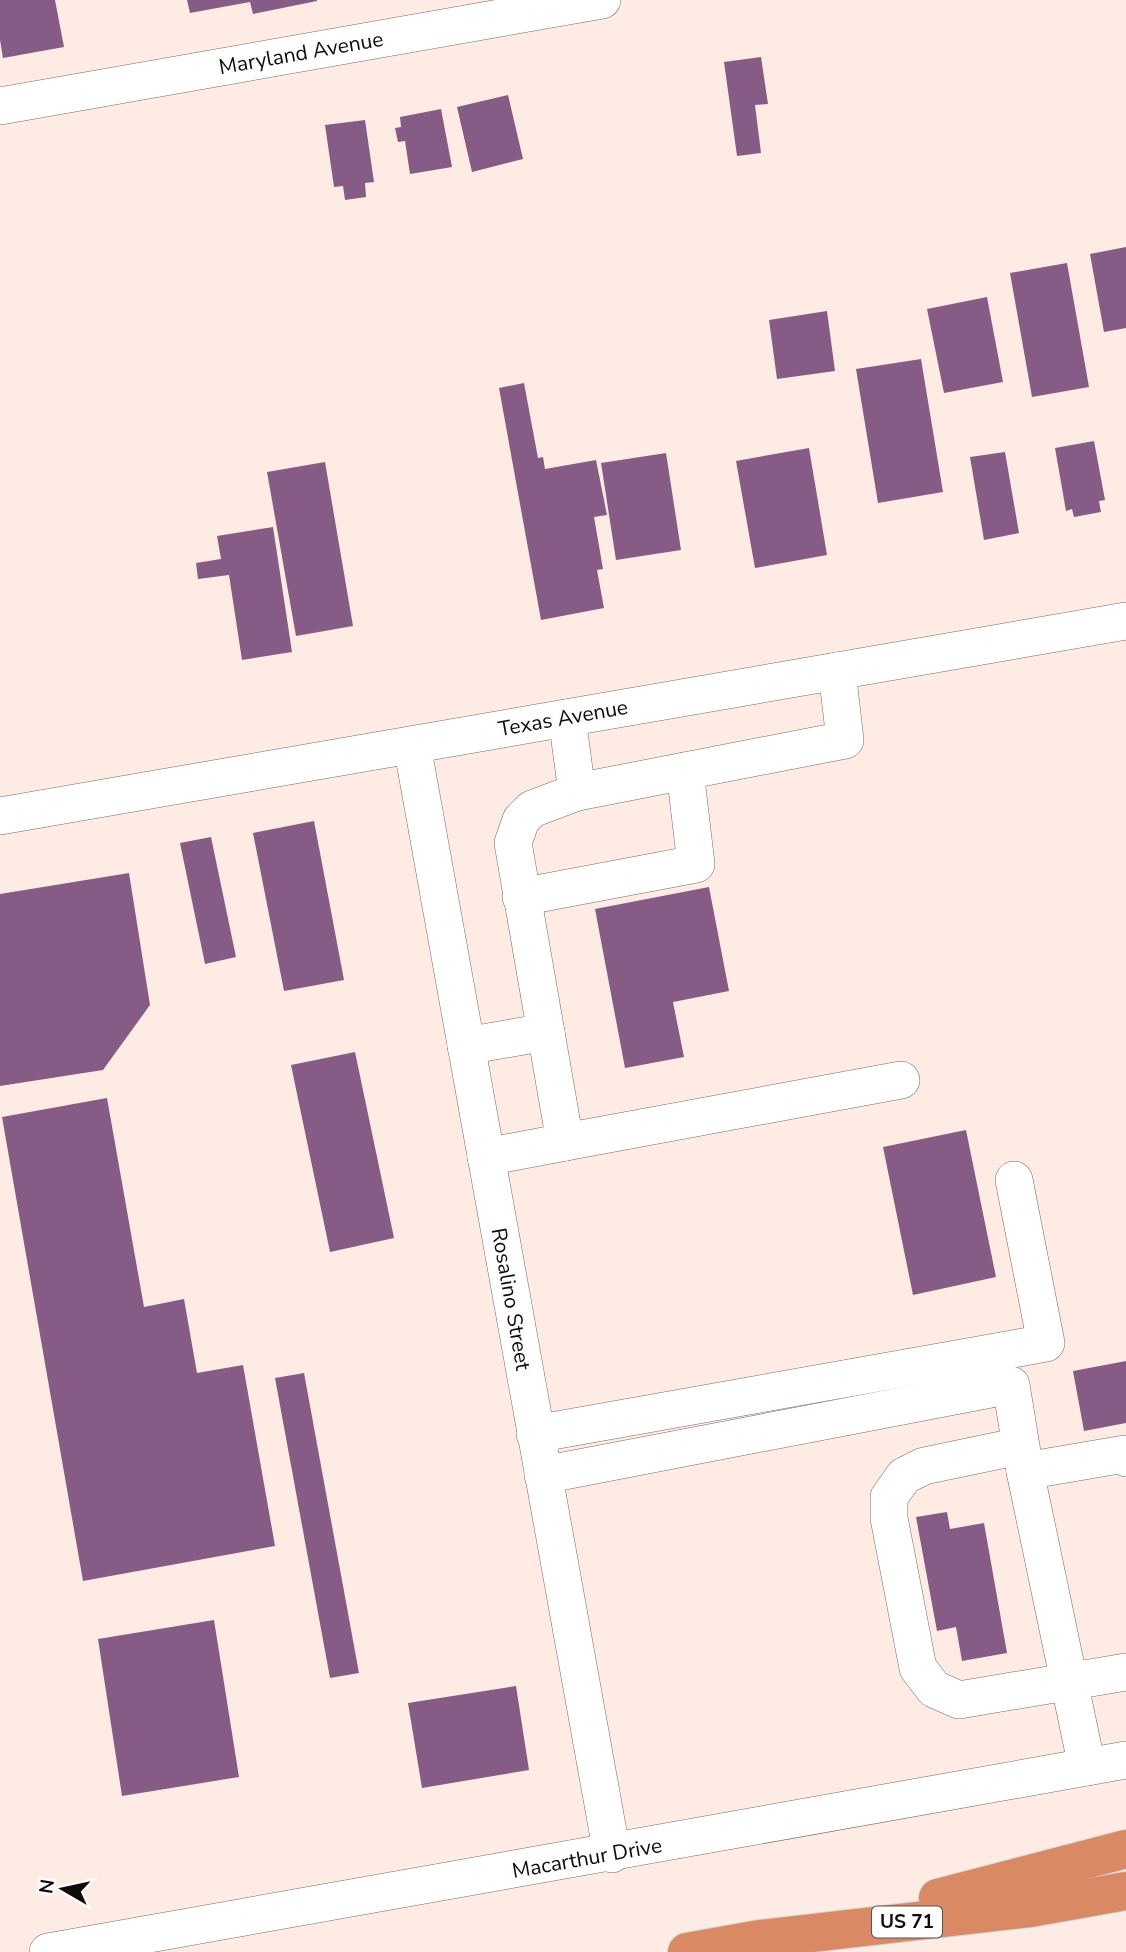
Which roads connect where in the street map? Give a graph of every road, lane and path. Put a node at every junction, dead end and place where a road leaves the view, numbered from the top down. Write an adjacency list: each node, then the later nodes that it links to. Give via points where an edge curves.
1 (602, 0): 2 (street, Maryland Avenue)
2 (439, 14): 3 (street, Maryland Avenue)
3 (0, 106)
4 (1126, 621): 5 (street, Texas Avenue)
5 (837, 671): 6 (street, Texas Avenue); 8 (street, via 845,740)
6 (567, 718): 7 (street, Texas Avenue); 9 (street)
7 (412, 745): 10 (street, Texas Avenue); 13 (street, Rosalino Street)
8 (685, 771): 9 (street); 11 (street, via 696,863)
9 (577, 792): 11 (street, via 532,809 521,820 513,843)
10 (0, 816)
11 (522, 897): 12 (street)
12 (546, 1032): 13 (street); 15 (street)
13 (466, 1046): 16 (street, Rosalino Street)
14 (901, 1080): 15 (street)
15 (565, 1142): 16 (street)
16 (486, 1157): 18 (street, Rosalino Street)
17 (1014, 1180): 18 (street, via 1046,1343)
18 (536, 1434): 21 (street, Rosalino Street)
19 (1023, 1458): 20 (street, via 1125,1454); 21 (street, via 1011,1385); 23 (street); 23 (street, via 924,1466 904,1476 889,1497 889,1518 918,1668 934,1689 959,1700)
20 (1126, 1458)
21 (542, 1475): 27 (street, Rosalino Street)
22 (1126, 1672): 23 (street)
23 (1068, 1682): 25 (street)
24 (1126, 1760): 25 (street, Macarthur Drive)
25 (1087, 1768): 27 (street, Macarthur Drive)
26 (1126, 1849): 29 (highway)
27 (612, 1854): 30 (street, Macarthur Drive)
28 (1126, 1892): 29 (highway, US 71, via 1031,1908)
29 (760, 1939): 31 (highway, US 71)
30 (48, 1952)
31 (687, 1952)

